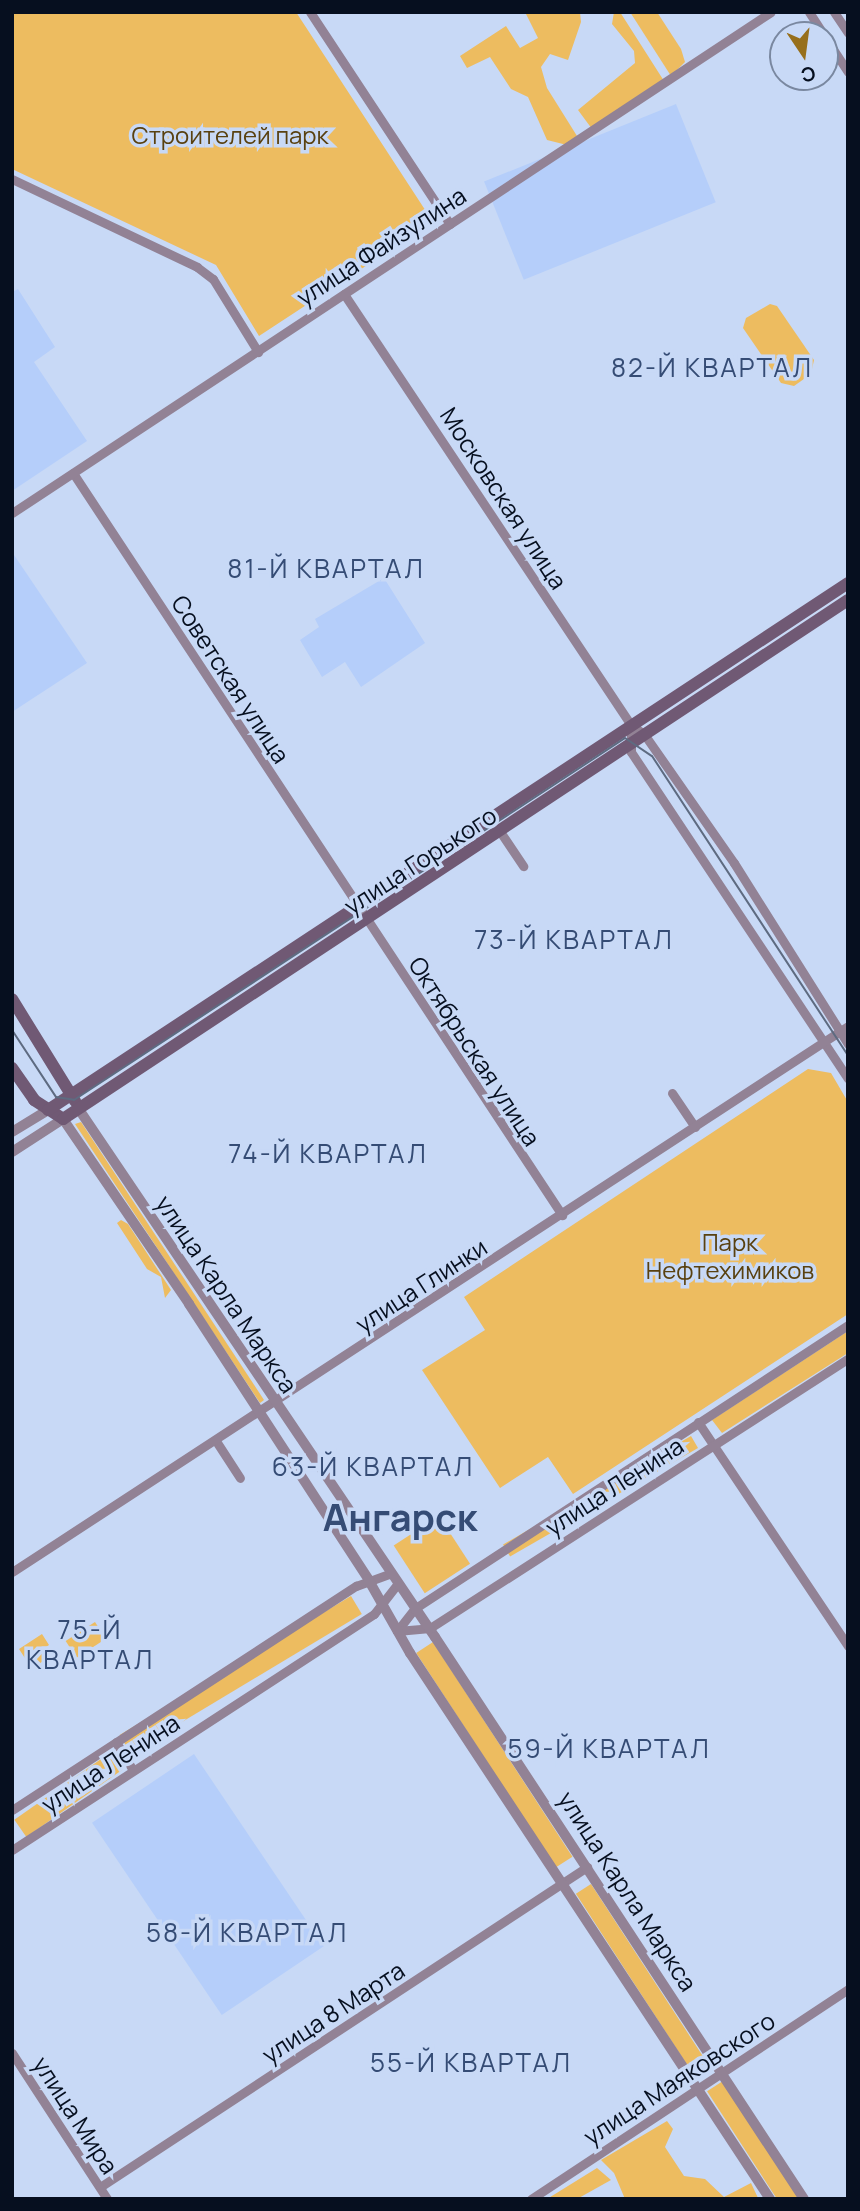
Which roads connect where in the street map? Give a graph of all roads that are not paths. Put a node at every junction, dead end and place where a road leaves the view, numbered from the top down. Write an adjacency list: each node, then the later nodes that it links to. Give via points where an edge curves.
1 (310, 12): 6 (street)
2 (771, 12): 6 (street, улица Файзулина)
3 (834, 12): 4 (street)
4 (848, 33)
5 (12, 179): 8 (street, via 197,267 213,279)
6 (450, 223): 7 (street, улица Файзулина)
7 (344, 293): 8 (street, улица Файзулина); 13 (street, Московская улица)
8 (258, 352): 9 (street, улица Файзулина)
9 (73, 473): 10 (street, улица Файзулина); 18 (street, Советская улица)
10 (12, 513)
11 (848, 583): 13 (main road, улица Горького)
12 (848, 600): 14 (main road, улица Горького)
13 (631, 726): 14 (street, Московская улица); 15 (street); 18 (main road, улица Горького)
14 (644, 734): 15 (main road, улица Горького); 21 (street, Московская улица)
15 (629, 745): 16 (main road, улица Горького); 22 (street)
16 (501, 833): 17 (street); 19 (main road, улица Горького)
17 (523, 866)
18 (358, 907): 19 (street, Октябрьская улица); 27 (main road, улица Горького)
19 (366, 920): 28 (main road, улица Горького); 34 (street, Октябрьская улица)
20 (12, 999): 27 (main road, улица Карла Маркса)
21 (844, 1029): 22 (street, улица Глинки); 23 (street, Московская улица)
22 (824, 1041): 25 (street); 31 (street, улица Глинки)
23 (848, 1044)
24 (12, 1068): 29 (main road, улица Карла Маркса, via 34,1100)
25 (848, 1079)
26 (672, 1093): 31 (street)
27 (72, 1094): 28 (main road, улица Карла Маркса); 29 (main road, улица Горького)
28 (78, 1108): 30 (main road, улица Горького); 37 (street, улица Карла Маркса)
29 (48, 1110): 30 (main road, улица Карла Маркса); 32 (street, улица Горького)
30 (63, 1119): 33 (street, улица Горького); 38 (street, улица Карла Маркса)
31 (695, 1127): 34 (street, улица Глинки)
32 (12, 1132)
33 (12, 1152)
34 (562, 1215): 37 (street, улица Глинки)
35 (848, 1325): 39 (street, улица Ленина)
36 (848, 1359): 41 (street, улица Ленина)
37 (274, 1402): 38 (street, улица Глинки); 44 (street, улица Карла Маркса)
38 (259, 1412): 40 (street, улица Глинки); 45 (street, улица Карла Маркса)
39 (698, 1422): 41 (street); 48 (street, улица Ленина)
40 (216, 1441): 42 (street); 43 (street, улица Глинки)
41 (712, 1445): 49 (street, улица Ленина); 51 (street)
42 (240, 1478)
43 (12, 1572)
44 (389, 1574): 45 (street, улица Ленина); 46 (street, улица Карла Маркса)
45 (368, 1579): 47 (street, улица Карла Маркса); 52 (street, улица Ленина)
46 (397, 1585): 47 (street, улица Ленина); 48 (street, улица Карла Маркса)
47 (383, 1605): 50 (street, улица Карла Маркса); 53 (street, улица Ленина)
48 (414, 1609): 49 (street, улица Карла Маркса); 50 (street)
49 (430, 1628): 50 (street, улица Ленина); 56 (street, улица Карла Маркса)
50 (397, 1631): 57 (street, улица Карла Маркса)
51 (848, 1646)
52 (116, 1742): 53 (street); 54 (street, улица Ленина)
53 (133, 1770): 55 (street, улица Ленина)
54 (12, 1810)
55 (12, 1850)
56 (587, 1867): 57 (street, улица 8 Марта); 60 (street, улица Карла Маркса)
57 (564, 1883): 61 (street, улица Карла Маркса); 62 (street, улица 8 Марта)
58 (848, 1989): 60 (street, улица Маяковского)
59 (12, 2053): 62 (street, улица Мира)
60 (721, 2072): 61 (street, улица Маяковского); 66 (street, улица Карла Маркса)
61 (697, 2088): 64 (street, улица Маяковского); 65 (street, улица Карла Маркса)
62 (100, 2187): 63 (street, улица Мира)
63 (107, 2199)
64 (531, 2199)
65 (771, 2199)
66 (804, 2199)

